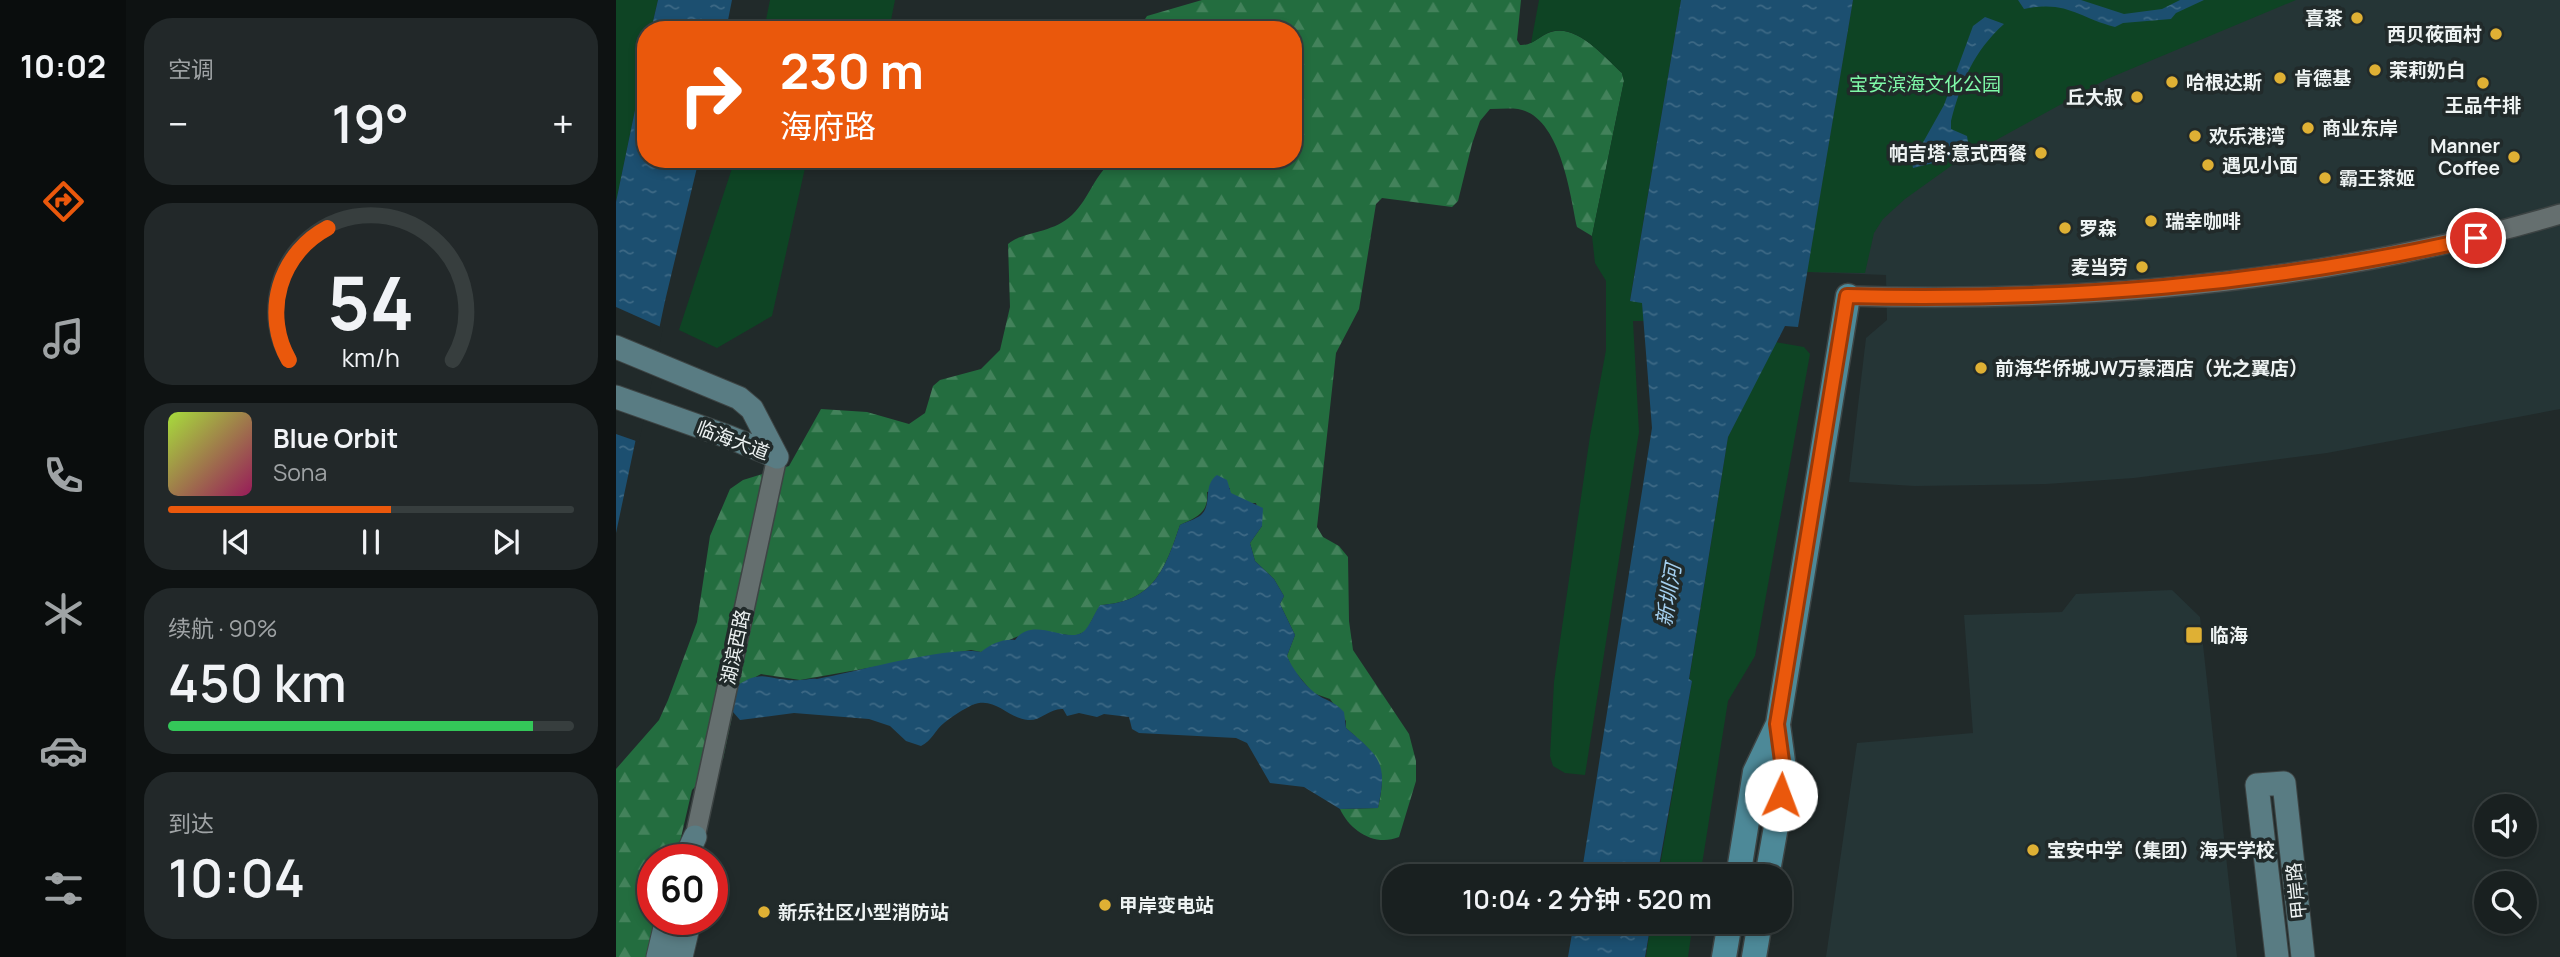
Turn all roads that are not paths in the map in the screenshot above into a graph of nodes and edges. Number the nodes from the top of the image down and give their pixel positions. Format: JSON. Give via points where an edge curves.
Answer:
{"nodes":[{"id":1,"x":2560,"y":214,"type":"edge"},
{"id":2,"x":1847,"y":296,"type":"joint"},
{"id":3,"x":616,"y":346,"type":"edge"},
{"id":4,"x":616,"y":397,"type":"edge"},
{"id":5,"x":777,"y":457,"type":"junction"},
{"id":6,"x":1777,"y":724,"type":"junction"},
{"id":7,"x":1749,"y":809,"type":"junction"},
{"id":8,"x":1778,"y":814,"type":"junction"},
{"id":9,"x":696,"y":844,"type":"edge"},
{"id":10,"x":1740,"y":864,"type":"edge"},
{"id":11,"x":1769,"y":864,"type":"edge"},
{"id":12,"x":2299,"y":917,"type":"junction"},
{"id":13,"x":2273,"y":924,"type":"junction"},
{"id":14,"x":1728,"y":934,"type":"edge"},
{"id":15,"x":1758,"y":934,"type":"edge"},
{"id":16,"x":663,"y":935,"type":"edge"},
{"id":17,"x":686,"y":935,"type":"edge"},
{"id":18,"x":658,"y":957,"type":"edge"},
{"id":19,"x":681,"y":957,"type":"edge"},
{"id":20,"x":1724,"y":957,"type":"edge"},
{"id":21,"x":1754,"y":957,"type":"edge"},
{"id":22,"x":2270,"y":957,"type":"edge"},
{"id":23,"x":2277,"y":957,"type":"edge"},
{"id":24,"x":2304,"y":957,"type":"edge"},
{"id":25,"x":2315,"y":957,"type":"edge"}],
"edges":[{"from":1,"to":2,"type":"street","via":[[2415,251],[2215,284],[2095,295]]},
{"from":2,"to":6,"type":"main road"},
{"from":3,"to":5,"type":"main road","name":"临海大道","via":[[739,398],[751,409]]},
{"from":4,"to":5,"type":"main road","name":"临海大道"},
{"from":5,"to":9,"type":"street","name":"湖滨西路"},
{"from":6,"to":7,"type":"main road","via":[[1755,772]]},
{"from":6,"to":8,"type":"main road","via":[[1784,776]]},
{"from":7,"to":8,"type":"main road"},
{"from":7,"to":10,"type":"main road"},
{"from":8,"to":11,"type":"main road"},
{"from":12,"to":13,"type":"main road","name":"甲岸路","via":[[2284,783],[2257,785]]},
{"from":12,"to":24,"type":"main road","name":"甲岸路"},
{"from":12,"to":25,"type":"main road"},
{"from":13,"to":22,"type":"main road"},
{"from":13,"to":23,"type":"main road","name":"甲岸路"},
{"from":14,"to":20,"type":"main road"},
{"from":15,"to":21,"type":"main road"},
{"from":16,"to":18,"type":"main road"},
{"from":17,"to":19,"type":"main road"}]}
